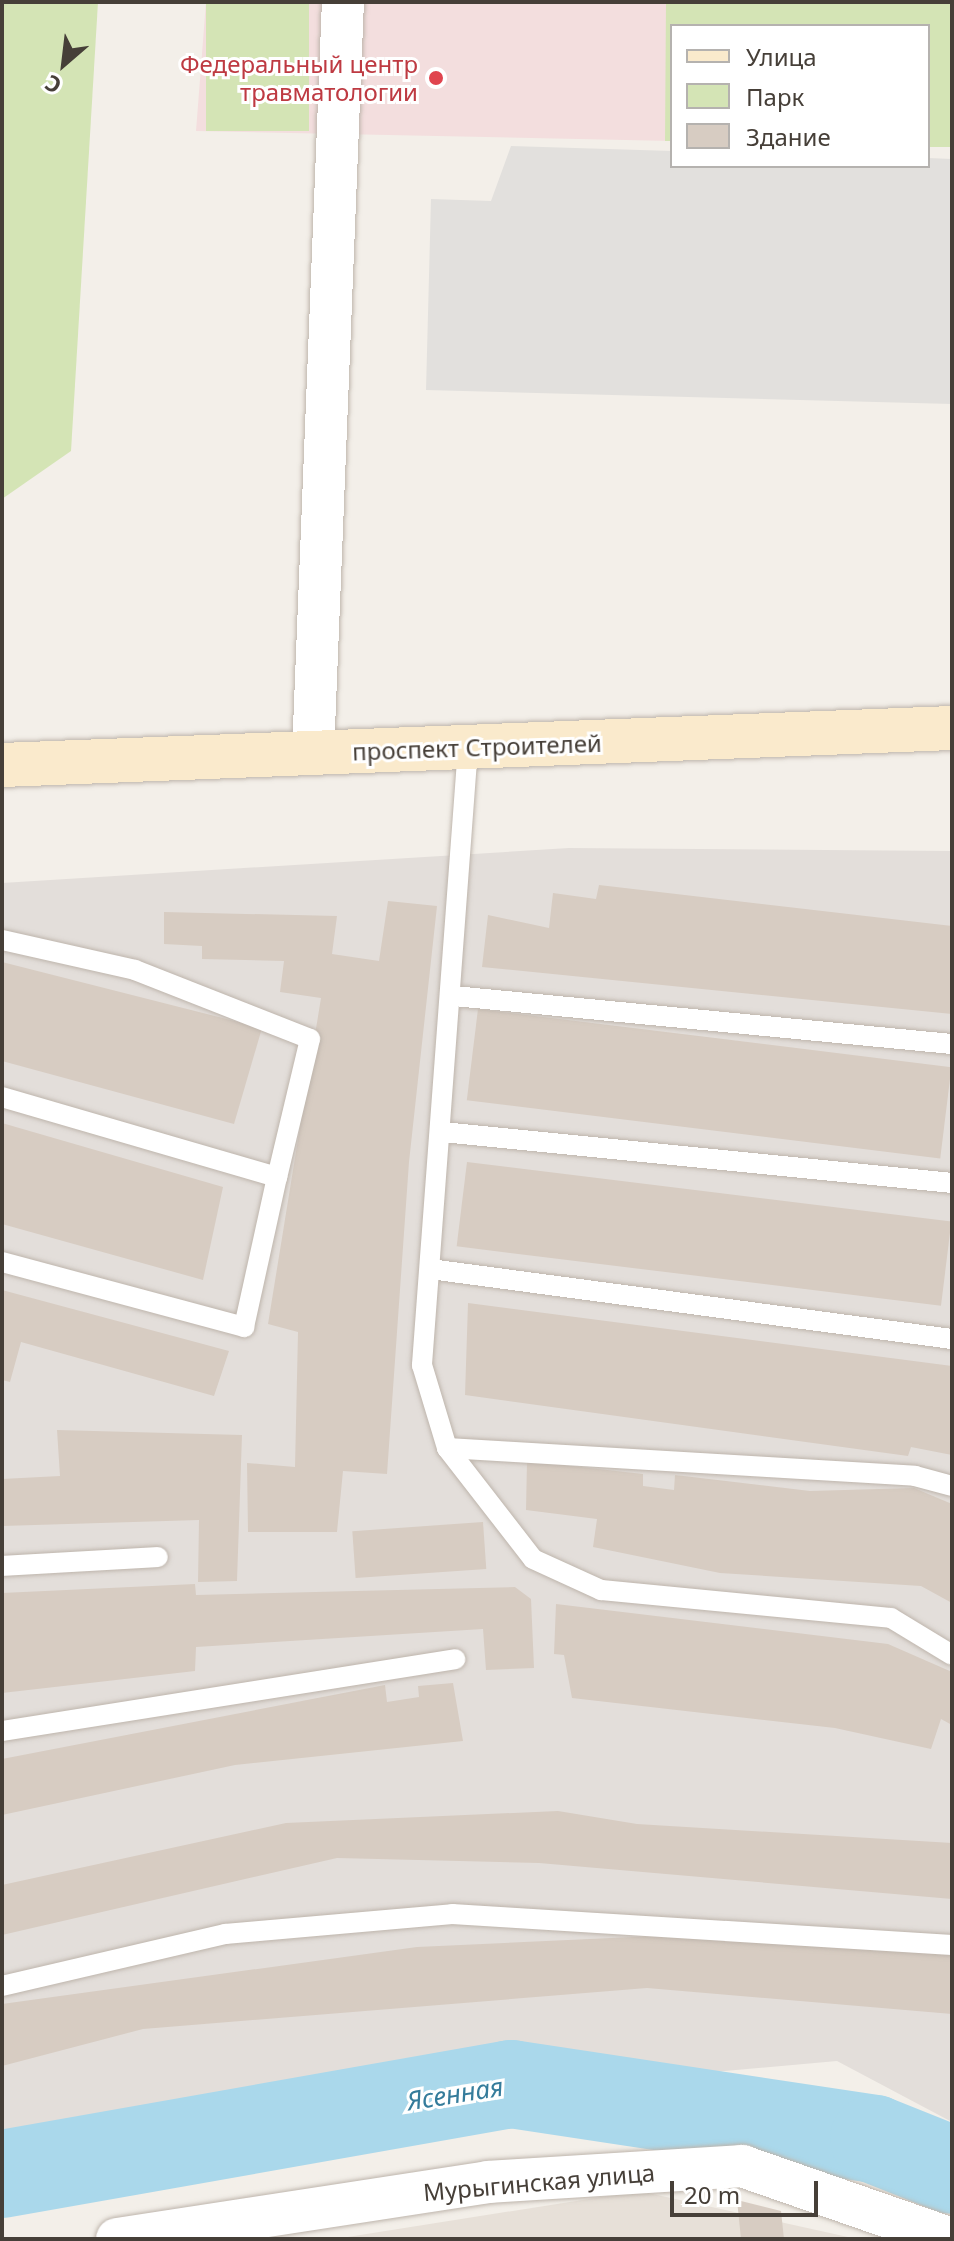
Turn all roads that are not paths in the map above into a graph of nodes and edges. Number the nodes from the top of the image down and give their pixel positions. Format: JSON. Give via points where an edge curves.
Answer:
{"nodes":[{"id":1,"x":343,"y":2,"type":"edge"},
{"id":2,"x":952,"y":728,"type":"edge"},
{"id":3,"x":468,"y":747,"type":"junction"},
{"id":4,"x":313,"y":754,"type":"junction"},
{"id":5,"x":2,"y":765,"type":"edge"},
{"id":6,"x":2,"y":940,"type":"edge"},
{"id":7,"x":454,"y":996,"type":"junction"},
{"id":8,"x":952,"y":1044,"type":"edge"},
{"id":9,"x":2,"y":1097,"type":"edge"},
{"id":10,"x":442,"y":1132,"type":"junction"},
{"id":11,"x":277,"y":1177,"type":"junction"},
{"id":12,"x":952,"y":1183,"type":"edge"},
{"id":13,"x":2,"y":1262,"type":"edge"},
{"id":14,"x":430,"y":1269,"type":"junction"},
{"id":15,"x":952,"y":1339,"type":"edge"},
{"id":16,"x":447,"y":1448,"type":"junction"},
{"id":17,"x":952,"y":1486,"type":"edge"},
{"id":18,"x":158,"y":1557,"type":"dead end"},
{"id":19,"x":2,"y":1566,"type":"edge"},
{"id":20,"x":952,"y":1655,"type":"edge"},
{"id":21,"x":455,"y":1659,"type":"dead end"},
{"id":22,"x":2,"y":1731,"type":"edge"},
{"id":23,"x":952,"y":1945,"type":"edge"},
{"id":24,"x":2,"y":1986,"type":"edge"},
{"id":25,"x":117,"y":2239,"type":"edge"},
{"id":26,"x":952,"y":2239,"type":"edge"}],
"edges":[{"from":1,"to":4,"type":"street"},
{"from":2,"to":3,"type":"main road","name":"проспект Строителей"},
{"from":3,"to":4,"type":"main road","name":"проспект Строителей"},
{"from":3,"to":7,"type":"lane"},
{"from":4,"to":5,"type":"main road","name":"проспект Строителей"},
{"from":6,"to":11,"type":"lane","via":[[135,970],[310,1039]]},
{"from":7,"to":8,"type":"lane"},
{"from":7,"to":10,"type":"lane"},
{"from":9,"to":11,"type":"lane"},
{"from":10,"to":12,"type":"lane"},
{"from":10,"to":14,"type":"lane"},
{"from":11,"to":13,"type":"lane","via":[[244,1327]]},
{"from":14,"to":15,"type":"lane"},
{"from":14,"to":16,"type":"lane","via":[[422,1365]]},
{"from":16,"to":17,"type":"lane","via":[[915,1476]]},
{"from":16,"to":20,"type":"lane","via":[[533,1559],[601,1590],[891,1618]]},
{"from":18,"to":19,"type":"lane"},
{"from":21,"to":22,"type":"lane"},
{"from":23,"to":24,"type":"lane","via":[[452,1914],[225,1934]]},
{"from":25,"to":26,"type":"street","name":"Мурыгинская улица","via":[[488,2182],[742,2166]]}]}
